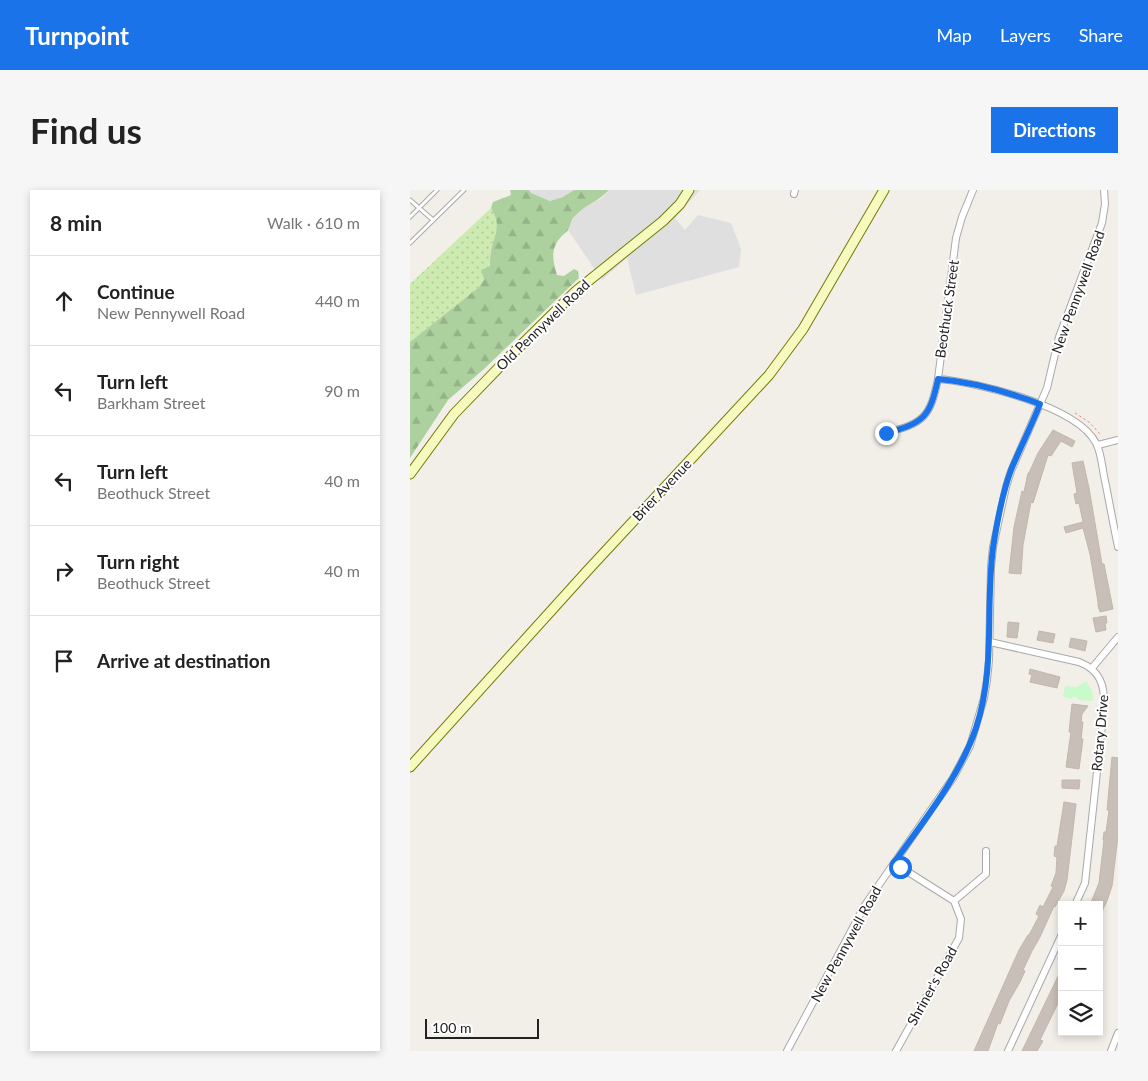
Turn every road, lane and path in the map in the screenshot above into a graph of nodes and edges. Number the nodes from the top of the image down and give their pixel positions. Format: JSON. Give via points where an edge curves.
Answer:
{"nodes":[{"id":1,"x":437,"y":190,"type":"edge"},
{"id":2,"x":464,"y":190,"type":"edge"},
{"id":3,"x":689,"y":190,"type":"edge"},
{"id":4,"x":884,"y":190,"type":"edge"},
{"id":5,"x":973,"y":190,"type":"edge"},
{"id":6,"x":1104,"y":190,"type":"edge"},
{"id":7,"x":410,"y":200,"type":"edge"},
{"id":8,"x":420,"y":207,"type":"junction"},
{"id":9,"x":410,"y":217,"type":"edge"},
{"id":10,"x":433,"y":220,"type":"junction"},
{"id":11,"x":410,"y":243,"type":"edge"},
{"id":12,"x":938,"y":379,"type":"junction"},
{"id":13,"x":1040,"y":404,"type":"junction"},
{"id":14,"x":886,"y":433,"type":"dead end"},
{"id":15,"x":1118,"y":440,"type":"edge"},
{"id":16,"x":1098,"y":446,"type":"junction"},
{"id":17,"x":410,"y":474,"type":"edge"},
{"id":18,"x":1118,"y":547,"type":"edge"},
{"id":19,"x":1118,"y":637,"type":"edge"},
{"id":20,"x":990,"y":642,"type":"junction"},
{"id":21,"x":1092,"y":668,"type":"junction"},
{"id":22,"x":410,"y":767,"type":"edge"},
{"id":23,"x":986,"y":851,"type":"dead end"},
{"id":24,"x":894,"y":863,"type":"junction"},
{"id":25,"x":954,"y":901,"type":"junction"},
{"id":26,"x":1078,"y":901,"type":"edge"},
{"id":27,"x":1058,"y":943,"type":"edge"},
{"id":28,"x":1118,"y":1033,"type":"edge"},
{"id":29,"x":787,"y":1051,"type":"edge"},
{"id":30,"x":896,"y":1051,"type":"edge"},
{"id":31,"x":1008,"y":1051,"type":"edge"},
{"id":32,"x":1111,"y":1051,"type":"edge"}],
"edges":[{"from":1,"to":8,"type":"lane"},
{"from":2,"to":10,"type":"lane"},
{"from":3,"to":17,"type":"main road","name":"Old Pennywell Road","via":[[663,221],[576,291],[510,356],[454,414]]},
{"from":4,"to":22,"type":"main road","name":"Brier Avenue","via":[[802,329],[769,375]]},
{"from":5,"to":12,"type":"street","name":"Beothuck Street","via":[[956,238]]},
{"from":6,"to":13,"type":"street","name":"New Pennywell Road","via":[[1102,223],[1059,337]]},
{"from":7,"to":8,"type":"lane"},
{"from":8,"to":9,"type":"lane"},
{"from":8,"to":10,"type":"lane"},
{"from":10,"to":11,"type":"lane"},
{"from":12,"to":13,"type":"street","via":[[966,382]]},
{"from":12,"to":14,"type":"street","name":"Beothuck Street","via":[[933,400],[924,416],[909,427]]},
{"from":13,"to":16,"type":"street","via":[[1078,423]]},
{"from":13,"to":20,"type":"street","name":"New Pennywell Road","via":[[1011,471],[999,515],[992,567]]},
{"from":15,"to":16,"type":"street"},
{"from":16,"to":18,"type":"street"},
{"from":19,"to":21,"type":"street"},
{"from":20,"to":21,"type":"street","via":[[1079,662]]},
{"from":20,"to":24,"type":"street","name":"New Pennywell Road","via":[[984,698],[970,746],[953,778]]},
{"from":21,"to":26,"type":"street","name":"Rotary Drive","via":[[1102,683],[1104,707],[1086,879]]},
{"from":23,"to":25,"type":"street","via":[[986,874]]},
{"from":24,"to":25,"type":"street"},
{"from":24,"to":29,"type":"street","name":"New Pennywell Road","via":[[865,905]]},
{"from":25,"to":30,"type":"street","name":"Shriner's Road","via":[[961,919],[959,938]]},
{"from":27,"to":31,"type":"street"},
{"from":28,"to":32,"type":"street"}]}
